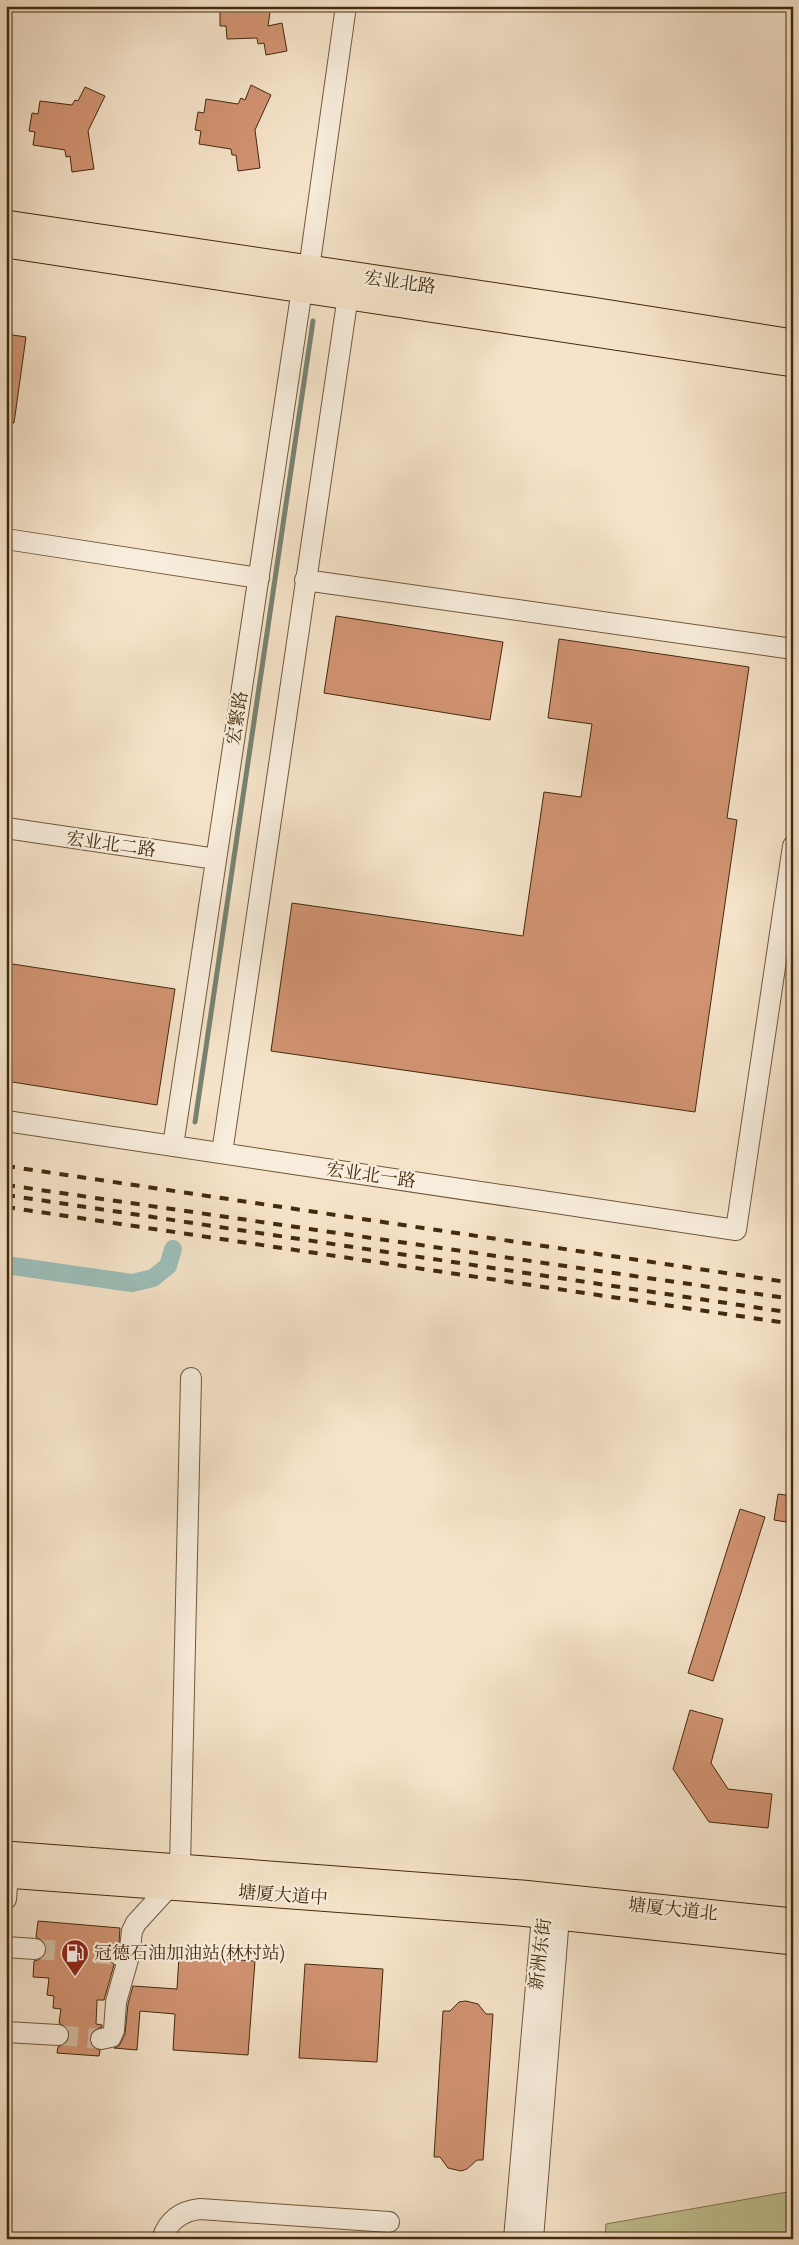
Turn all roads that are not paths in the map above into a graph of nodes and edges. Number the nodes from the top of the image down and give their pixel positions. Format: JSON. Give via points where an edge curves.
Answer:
{"nodes":[{"id":1,"x":346,"y":6,"type":"edge"},
{"id":2,"x":6,"y":223,"type":"edge"},
{"id":3,"x":6,"y":245,"type":"edge"},
{"id":4,"x":306,"y":279,"type":"junction"},
{"id":5,"x":349,"y":285,"type":"junction"},
{"id":6,"x":793,"y":342,"type":"edge"},
{"id":7,"x":793,"y":364,"type":"edge"},
{"id":8,"x":6,"y":539,"type":"edge"},
{"id":9,"x":258,"y":578,"type":"junction"},
{"id":10,"x":305,"y":580,"type":"junction"},
{"id":11,"x":793,"y":649,"type":"edge"},
{"id":12,"x":6,"y":828,"type":"edge"},
{"id":13,"x":793,"y":846,"type":"edge"},
{"id":14,"x":216,"y":859,"type":"junction"},
{"id":15,"x":6,"y":1121,"type":"edge"},
{"id":16,"x":173,"y":1146,"type":"junction"},
{"id":17,"x":222,"y":1153,"type":"junction"},
{"id":18,"x":191,"y":1378,"type":"dead end"},
{"id":19,"x":7,"y":1868,"type":"edge"},
{"id":20,"x":174,"y":1877,"type":"junction"},
{"id":21,"x":6,"y":1899,"type":"edge"},
{"id":22,"x":552,"y":1910,"type":"junction"},
{"id":23,"x":793,"y":1921,"type":"edge"},
{"id":24,"x":793,"y":1942,"type":"edge"},
{"id":25,"x":6,"y":1947,"type":"edge"},
{"id":26,"x":35,"y":1949,"type":"tunnel mouth"},
{"id":27,"x":6,"y":2032,"type":"edge"},
{"id":28,"x":58,"y":2036,"type":"tunnel mouth"},
{"id":29,"x":101,"y":2039,"type":"dead end"},
{"id":30,"x":389,"y":2222,"type":"dead end"},
{"id":31,"x":162,"y":2239,"type":"edge"},
{"id":32,"x":514,"y":2239,"type":"edge"},
{"id":33,"x":534,"y":2239,"type":"edge"}],
"edges":[{"from":1,"to":4,"type":"street","name":"宏繁路"},
{"from":2,"to":4,"type":"main road","name":"宏业北路"},
{"from":3,"to":4,"type":"main road","name":"宏业北路"},
{"from":4,"to":5,"type":"main road","name":"宏业北路"},
{"from":4,"to":9,"type":"street","name":"宏繁路"},
{"from":5,"to":6,"type":"main road","name":"宏业北路","via":[[592,310]]},
{"from":5,"to":7,"type":"main road","name":"宏业北路"},
{"from":5,"to":10,"type":"street"},
{"from":8,"to":9,"type":"street"},
{"from":9,"to":14,"type":"street","name":"宏繁路"},
{"from":10,"to":11,"type":"street"},
{"from":10,"to":17,"type":"street"},
{"from":12,"to":14,"type":"street","name":"宏业北二路"},
{"from":13,"to":17,"type":"street","name":"宏业北一路","via":[[736,1230]]},
{"from":14,"to":16,"type":"street","name":"宏繁路"},
{"from":15,"to":16,"type":"street","name":"宏业北一路"},
{"from":16,"to":17,"type":"street","name":"宏业北一路"},
{"from":18,"to":20,"type":"street"},
{"from":19,"to":20,"type":"main road","name":"塘厦大道中"},
{"from":19,"to":21,"type":"street"},
{"from":20,"to":22,"type":"main road","name":"塘厦大道中"},
{"from":20,"to":29,"type":"street","via":[[136,1923],[124,1956],[114,2030],[111,2037]]},
{"from":22,"to":23,"type":"main road","name":"塘厦大道北"},
{"from":22,"to":24,"type":"main road","name":"塘厦大道北"},
{"from":22,"to":32,"type":"street","name":"新洲东街"},
{"from":22,"to":33,"type":"street","name":"新洲东街"},
{"from":25,"to":26,"type":"street"},
{"from":27,"to":28,"type":"street"},
{"from":30,"to":31,"type":"street","via":[[200,2209],[175,2218],[168,2224]]}]}
